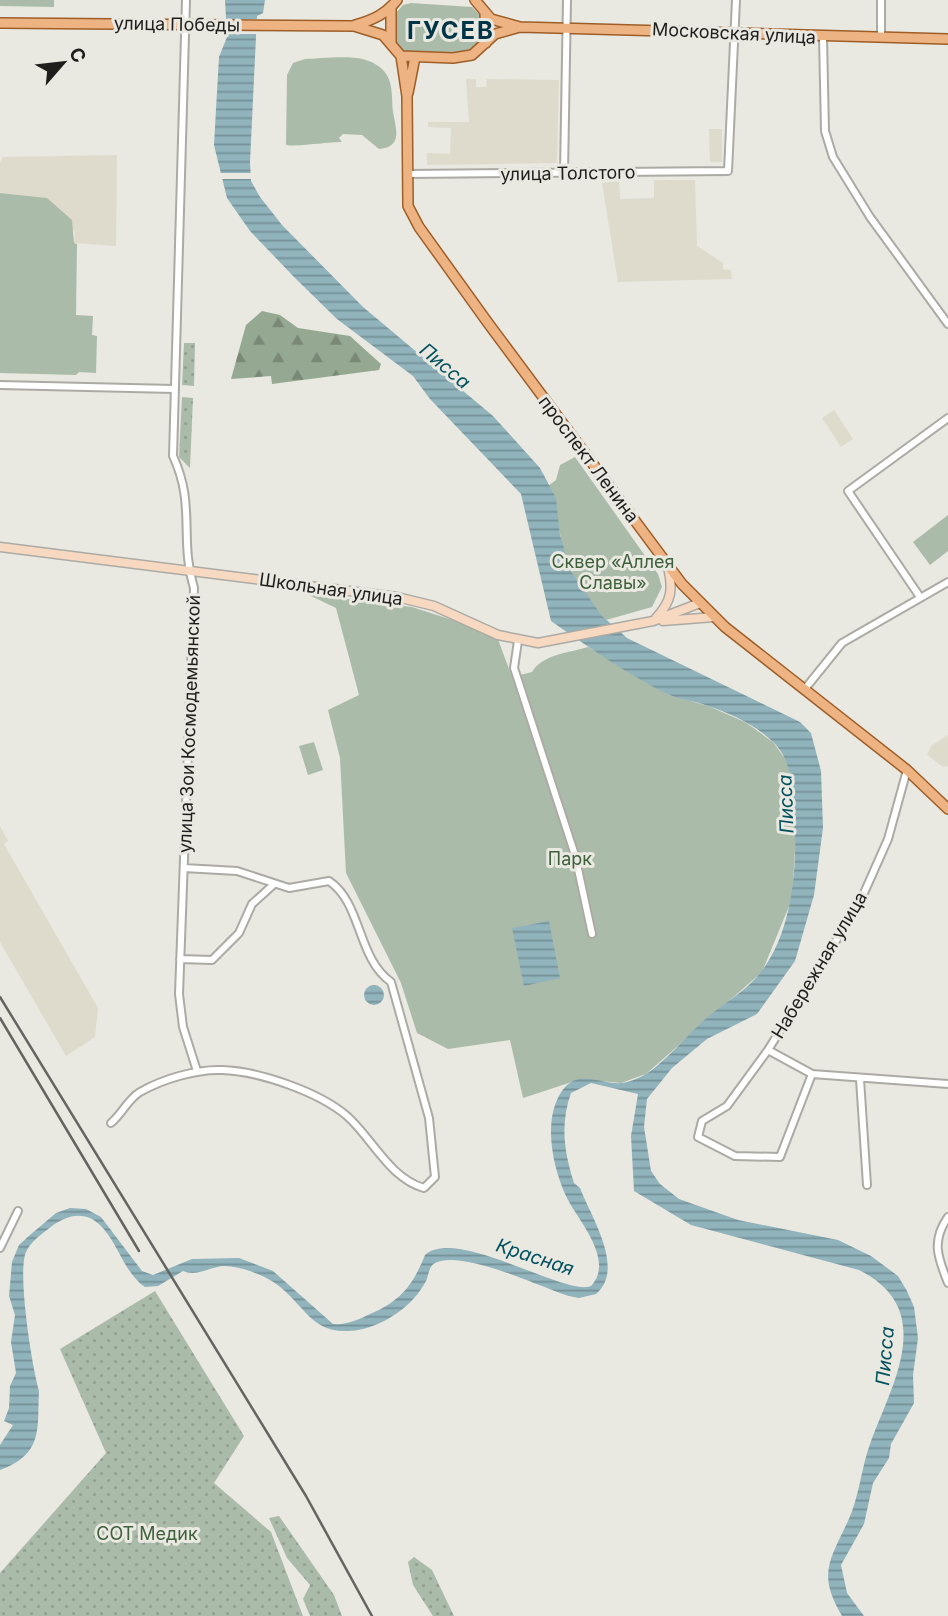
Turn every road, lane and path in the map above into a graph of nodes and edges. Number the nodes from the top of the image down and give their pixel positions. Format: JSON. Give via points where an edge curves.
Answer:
{"nodes":[{"id":1,"x":186,"y":0,"type":"edge"},
{"id":2,"x":397,"y":0,"type":"edge"},
{"id":3,"x":475,"y":0,"type":"edge"},
{"id":4,"x":566,"y":0,"type":"edge"},
{"id":5,"x":736,"y":0,"type":"edge"},
{"id":6,"x":881,"y":0,"type":"edge"},
{"id":7,"x":391,"y":9,"type":"junction"},
{"id":8,"x":485,"y":11,"type":"junction"},
{"id":9,"x":0,"y":23,"type":"edge"},
{"id":10,"x":185,"y":23,"type":"junction"},
{"id":11,"x":354,"y":26,"type":"junction"},
{"id":12,"x":520,"y":27,"type":"junction"},
{"id":13,"x":567,"y":27,"type":"junction"},
{"id":14,"x":735,"y":31,"type":"junction"},
{"id":15,"x":823,"y":37,"type":"junction"},
{"id":16,"x":881,"y":38,"type":"junction"},
{"id":17,"x":948,"y":39,"type":"edge"},
{"id":18,"x":391,"y":43,"type":"junction"},
{"id":19,"x":486,"y":43,"type":"junction"},
{"id":20,"x":401,"y":56,"type":"junction"},
{"id":21,"x":415,"y":57,"type":"junction"},
{"id":22,"x":407,"y":96,"type":"junction"},
{"id":23,"x":564,"y":173,"type":"junction"},
{"id":24,"x":407,"y":174,"type":"junction"},
{"id":25,"x":948,"y":309,"type":"edge"},
{"id":26,"x":940,"y":313,"type":"junction"},
{"id":27,"x":948,"y":324,"type":"edge"},
{"id":28,"x":0,"y":385,"type":"edge"},
{"id":29,"x":174,"y":389,"type":"junction"},
{"id":30,"x":948,"y":418,"type":"edge"},
{"id":31,"x":0,"y":547,"type":"edge"},
{"id":32,"x":667,"y":564,"type":"junction"},
{"id":33,"x":188,"y":568,"type":"junction"},
{"id":34,"x":948,"y":582,"type":"edge"},
{"id":35,"x":920,"y":597,"type":"junction"},
{"id":36,"x":700,"y":603,"type":"junction"},
{"id":37,"x":714,"y":617,"type":"junction"},
{"id":38,"x":653,"y":621,"type":"junction"},
{"id":39,"x":518,"y":641,"type":"junction"},
{"id":40,"x":804,"y":690,"type":"junction"},
{"id":41,"x":907,"y":770,"type":"junction"},
{"id":42,"x":948,"y":809,"type":"edge"},
{"id":43,"x":184,"y":868,"type":"junction"},
{"id":44,"x":273,"y":885,"type":"junction"},
{"id":45,"x":592,"y":934,"type":"dead end"},
{"id":46,"x":180,"y":959,"type":"junction"},
{"id":47,"x":768,"y":1050,"type":"junction"},
{"id":48,"x":197,"y":1071,"type":"junction"},
{"id":49,"x":812,"y":1074,"type":"junction"},
{"id":50,"x":860,"y":1079,"type":"junction"},
{"id":51,"x":948,"y":1084,"type":"edge"},
{"id":52,"x":111,"y":1122,"type":"dead end"},
{"id":53,"x":867,"y":1185,"type":"dead end"},
{"id":54,"x":18,"y":1211,"type":"dead end"},
{"id":55,"x":948,"y":1217,"type":"edge"},
{"id":56,"x":0,"y":1248,"type":"edge"},
{"id":57,"x":948,"y":1283,"type":"edge"}],
"edges":[{"from":1,"to":10,"type":"street","name":"улица Зои Космодемьянской"},
{"from":2,"to":7,"type":"main road"},
{"from":3,"to":8,"type":"main road","name":"Московская улица"},
{"from":4,"to":13,"type":"street"},
{"from":5,"to":14,"type":"street"},
{"from":6,"to":16,"type":"street"},
{"from":7,"to":11,"type":"main road"},
{"from":7,"to":18,"type":"main road"},
{"from":8,"to":12,"type":"main road","name":"Московская улица","via":[[495,21]]},
{"from":8,"to":19,"type":"main road"},
{"from":9,"to":10,"type":"main road","name":"улица Победы"},
{"from":10,"to":11,"type":"main road","name":"улица Победы"},
{"from":10,"to":29,"type":"street","name":"улица Зои Космодемьянской"},
{"from":11,"to":18,"type":"main road","via":[[383,35]]},
{"from":12,"to":13,"type":"main road","name":"Московская улица"},
{"from":12,"to":19,"type":"main road","name":"Московская улица","via":[[495,34]]},
{"from":13,"to":14,"type":"main road","name":"Московская улица"},
{"from":13,"to":23,"type":"street"},
{"from":14,"to":15,"type":"main road","name":"Московская улица"},
{"from":14,"to":23,"type":"street","name":"улица Толстого","via":[[729,171]]},
{"from":15,"to":16,"type":"main road","name":"Московская улица"},
{"from":15,"to":26,"type":"street","via":[[828,144],[870,217]]},
{"from":16,"to":17,"type":"main road","name":"Московская улица"},
{"from":18,"to":20,"type":"main road"},
{"from":19,"to":21,"type":"main road","name":"Московская улица","via":[[462,57]]},
{"from":20,"to":21,"type":"main road","name":"Московская улица"},
{"from":20,"to":22,"type":"main road","name":"проспект Ленина"},
{"from":21,"to":22,"type":"main road","name":"проспект Ленина"},
{"from":22,"to":24,"type":"main road","name":"проспект Ленина"},
{"from":23,"to":24,"type":"street","name":"улица Толстого"},
{"from":24,"to":32,"type":"main road","name":"проспект Ленина","via":[[408,206],[419,227]]},
{"from":25,"to":26,"type":"street"},
{"from":26,"to":27,"type":"street"},
{"from":28,"to":29,"type":"street"},
{"from":29,"to":33,"type":"street","name":"улица Зои Космодемьянской","via":[[173,456],[188,502]]},
{"from":30,"to":35,"type":"street","via":[[848,491]]},
{"from":31,"to":33,"type":"main road","name":"Школьная улица"},
{"from":32,"to":36,"type":"main road","name":"проспект Ленина"},
{"from":32,"to":38,"type":"main road","via":[[670,599]]},
{"from":33,"to":39,"type":"main road","name":"Школьная улица","via":[[397,597],[434,606]]},
{"from":33,"to":43,"type":"street","name":"улица Зои Космодемьянской","via":[[194,588]]},
{"from":34,"to":35,"type":"street"},
{"from":35,"to":40,"type":"street","via":[[842,643]]},
{"from":36,"to":37,"type":"main road","name":"проспект Ленина"},
{"from":36,"to":38,"type":"main road","name":"Школьная улица"},
{"from":37,"to":38,"type":"main road","name":"Школьная улица"},
{"from":37,"to":40,"type":"main road","name":"проспект Ленина"},
{"from":38,"to":39,"type":"main road","name":"Школьная улица","via":[[560,640]]},
{"from":39,"to":45,"type":"street","via":[[514,668],[575,855]]},
{"from":40,"to":41,"type":"main road","name":"проспект Ленина"},
{"from":41,"to":42,"type":"main road","name":"проспект Ленина"},
{"from":41,"to":47,"type":"street","name":"Набережная улица","via":[[888,839],[860,902]]},
{"from":43,"to":44,"type":"street","via":[[237,871]]},
{"from":43,"to":46,"type":"street","name":"улица Зои Космодемьянской"},
{"from":44,"to":46,"type":"street","via":[[252,904],[239,933],[212,960]]},
{"from":44,"to":48,"type":"street","via":[[289,888],[329,881],[337,886],[376,971],[391,982],[429,1118],[435,1177],[424,1188],[408,1181],[348,1116],[318,1097],[224,1069]]},
{"from":46,"to":48,"type":"street","name":"улица Зои Космодемьянской","via":[[183,1027]]},
{"from":47,"to":49,"type":"street"},
{"from":47,"to":49,"type":"street","name":"Набережная улица","via":[[727,1106],[702,1121],[698,1137],[734,1156],[780,1157]]},
{"from":48,"to":52,"type":"street","via":[[137,1093]]},
{"from":49,"to":50,"type":"street"},
{"from":50,"to":51,"type":"street"},
{"from":50,"to":53,"type":"street"},
{"from":54,"to":56,"type":"street"},
{"from":55,"to":57,"type":"street","via":[[936,1252]]}]}
